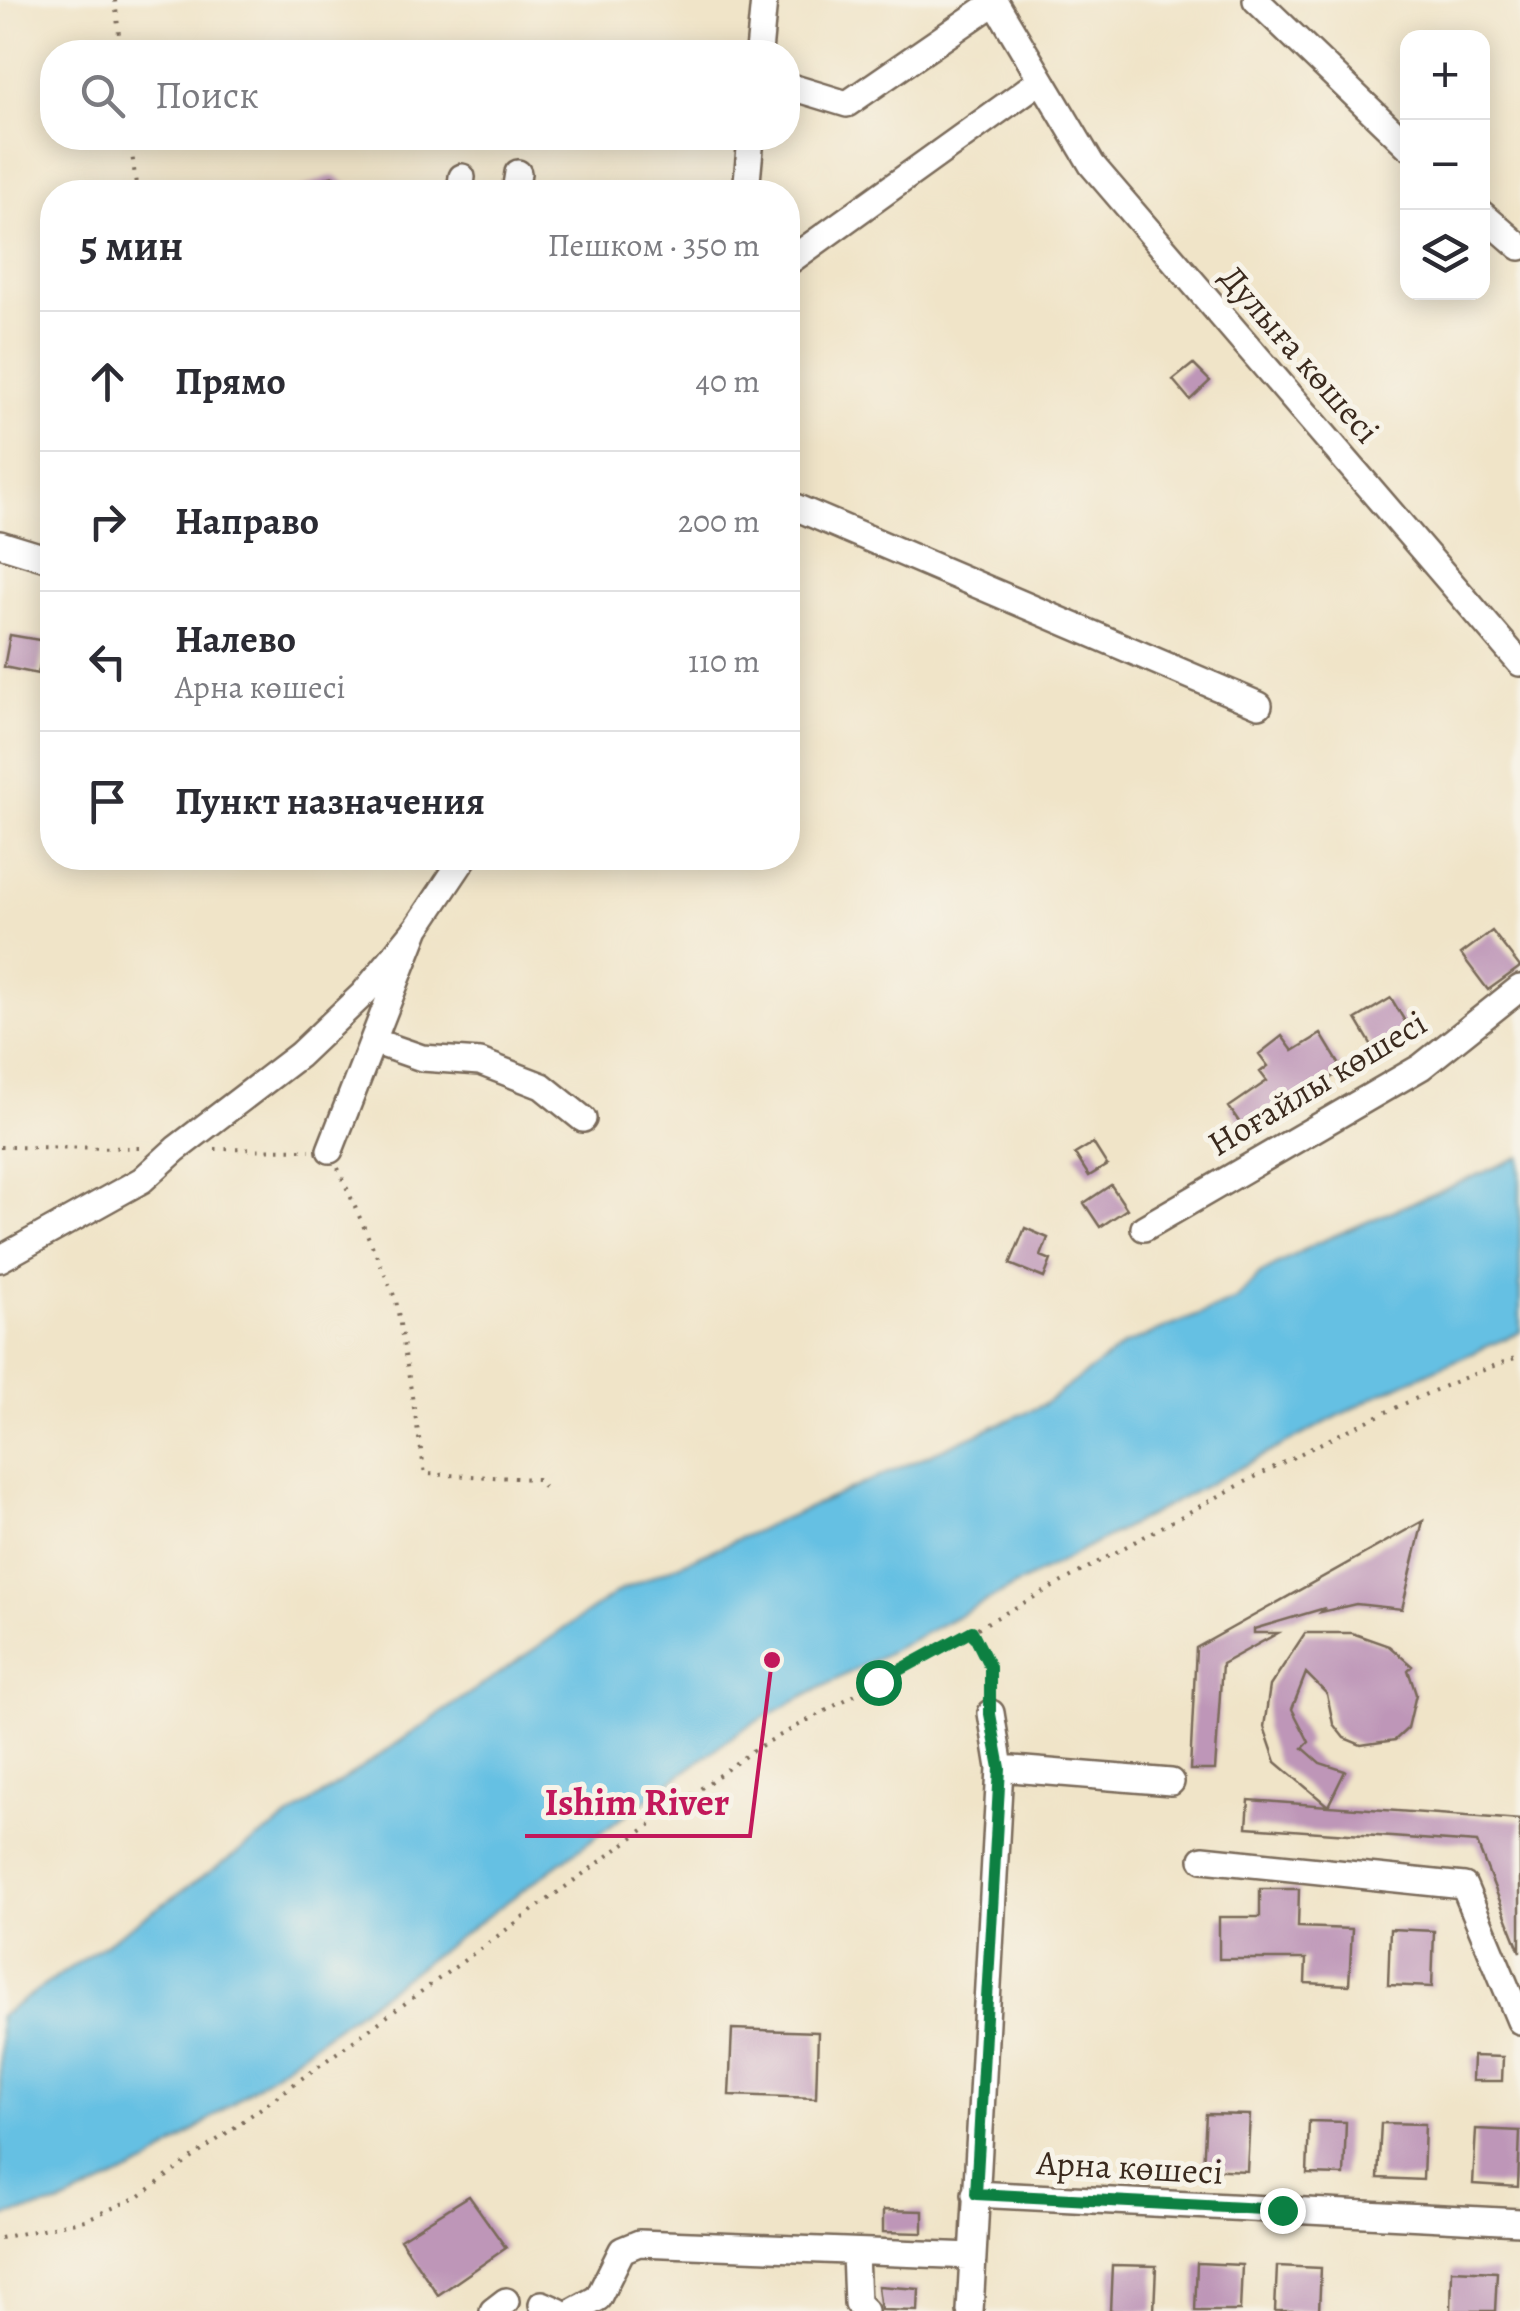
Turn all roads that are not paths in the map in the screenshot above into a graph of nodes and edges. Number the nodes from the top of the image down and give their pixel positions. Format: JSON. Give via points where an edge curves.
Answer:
{"nodes":[{"id":1,"x":764,"y":0,"type":"edge"},
{"id":2,"x":1256,"y":0,"type":"edge"},
{"id":3,"x":996,"y":1,"type":"edge"},
{"id":4,"x":759,"y":40,"type":"edge"},
{"id":5,"x":1041,"y":80,"type":"junction"},
{"id":6,"x":800,"y":90,"type":"edge"},
{"id":7,"x":1400,"y":138,"type":"edge"},
{"id":8,"x":750,"y":150,"type":"edge"},
{"id":9,"x":747,"y":180,"type":"edge"},
{"id":10,"x":1490,"y":221,"type":"edge"},
{"id":11,"x":1520,"y":247,"type":"edge"},
{"id":12,"x":800,"y":253,"type":"edge"},
{"id":13,"x":800,"y":509,"type":"edge"},
{"id":14,"x":0,"y":544,"type":"edge"},
{"id":15,"x":40,"y":556,"type":"edge"},
{"id":16,"x":1520,"y":663,"type":"edge"},
{"id":17,"x":1259,"y":705,"type":"dead end"},
{"id":18,"x":456,"y":870,"type":"edge"},
{"id":19,"x":418,"y":928,"type":"junction"},
{"id":20,"x":1520,"y":988,"type":"edge"},
{"id":21,"x":373,"y":1042,"type":"junction"},
{"id":22,"x":583,"y":1119,"type":"dead end"},
{"id":23,"x":330,"y":1150,"type":"road end"},
{"id":24,"x":1144,"y":1228,"type":"dead end"},
{"id":25,"x":0,"y":1259,"type":"edge"},
{"id":26,"x":990,"y":1714,"type":"road end"},
{"id":27,"x":1000,"y":1768,"type":"junction"},
{"id":28,"x":1172,"y":1782,"type":"dead end"},
{"id":29,"x":1202,"y":1858,"type":"dead end"},
{"id":30,"x":1520,"y":2021,"type":"edge"},
{"id":31,"x":976,"y":2194,"type":"junction"},
{"id":32,"x":1520,"y":2222,"type":"edge"},
{"id":33,"x":855,"y":2253,"type":"junction"},
{"id":34,"x":972,"y":2256,"type":"junction"},
{"id":35,"x":574,"y":2311,"type":"edge"},
{"id":36,"x":865,"y":2311,"type":"edge"},
{"id":37,"x":970,"y":2311,"type":"edge"}],
"edges":[{"from":1,"to":4,"type":"street"},
{"from":2,"to":7,"type":"street"},
{"from":3,"to":5,"type":"street","name":"Дулыға көшесі"},
{"from":3,"to":6,"type":"street","name":"Дулыға көшесі","via":[[847,104]]},
{"from":5,"to":12,"type":"street"},
{"from":5,"to":16,"type":"street","name":"Дулыға көшесі","via":[[1092,165]]},
{"from":8,"to":9,"type":"street"},
{"from":10,"to":11,"type":"street"},
{"from":13,"to":17,"type":"street"},
{"from":14,"to":15,"type":"street"},
{"from":18,"to":19,"type":"street"},
{"from":19,"to":21,"type":"street"},
{"from":19,"to":25,"type":"street","via":[[364,993],[299,1055],[142,1180]]},
{"from":20,"to":24,"type":"street","name":"Ноғайлы көшесі","via":[[1420,1067]]},
{"from":21,"to":22,"type":"street","via":[[422,1058],[480,1062],[542,1086]]},
{"from":21,"to":23,"type":"street"},
{"from":26,"to":27,"type":"street"},
{"from":27,"to":28,"type":"street"},
{"from":27,"to":31,"type":"street"},
{"from":29,"to":30,"type":"street","via":[[1464,1886]]},
{"from":31,"to":32,"type":"street","name":"Арна көшесі"},
{"from":31,"to":34,"type":"street"},
{"from":33,"to":34,"type":"street"},
{"from":33,"to":35,"type":"street","via":[[640,2242],[622,2250],[598,2298]]},
{"from":33,"to":36,"type":"street","via":[[858,2304]]},
{"from":34,"to":37,"type":"street"}]}
